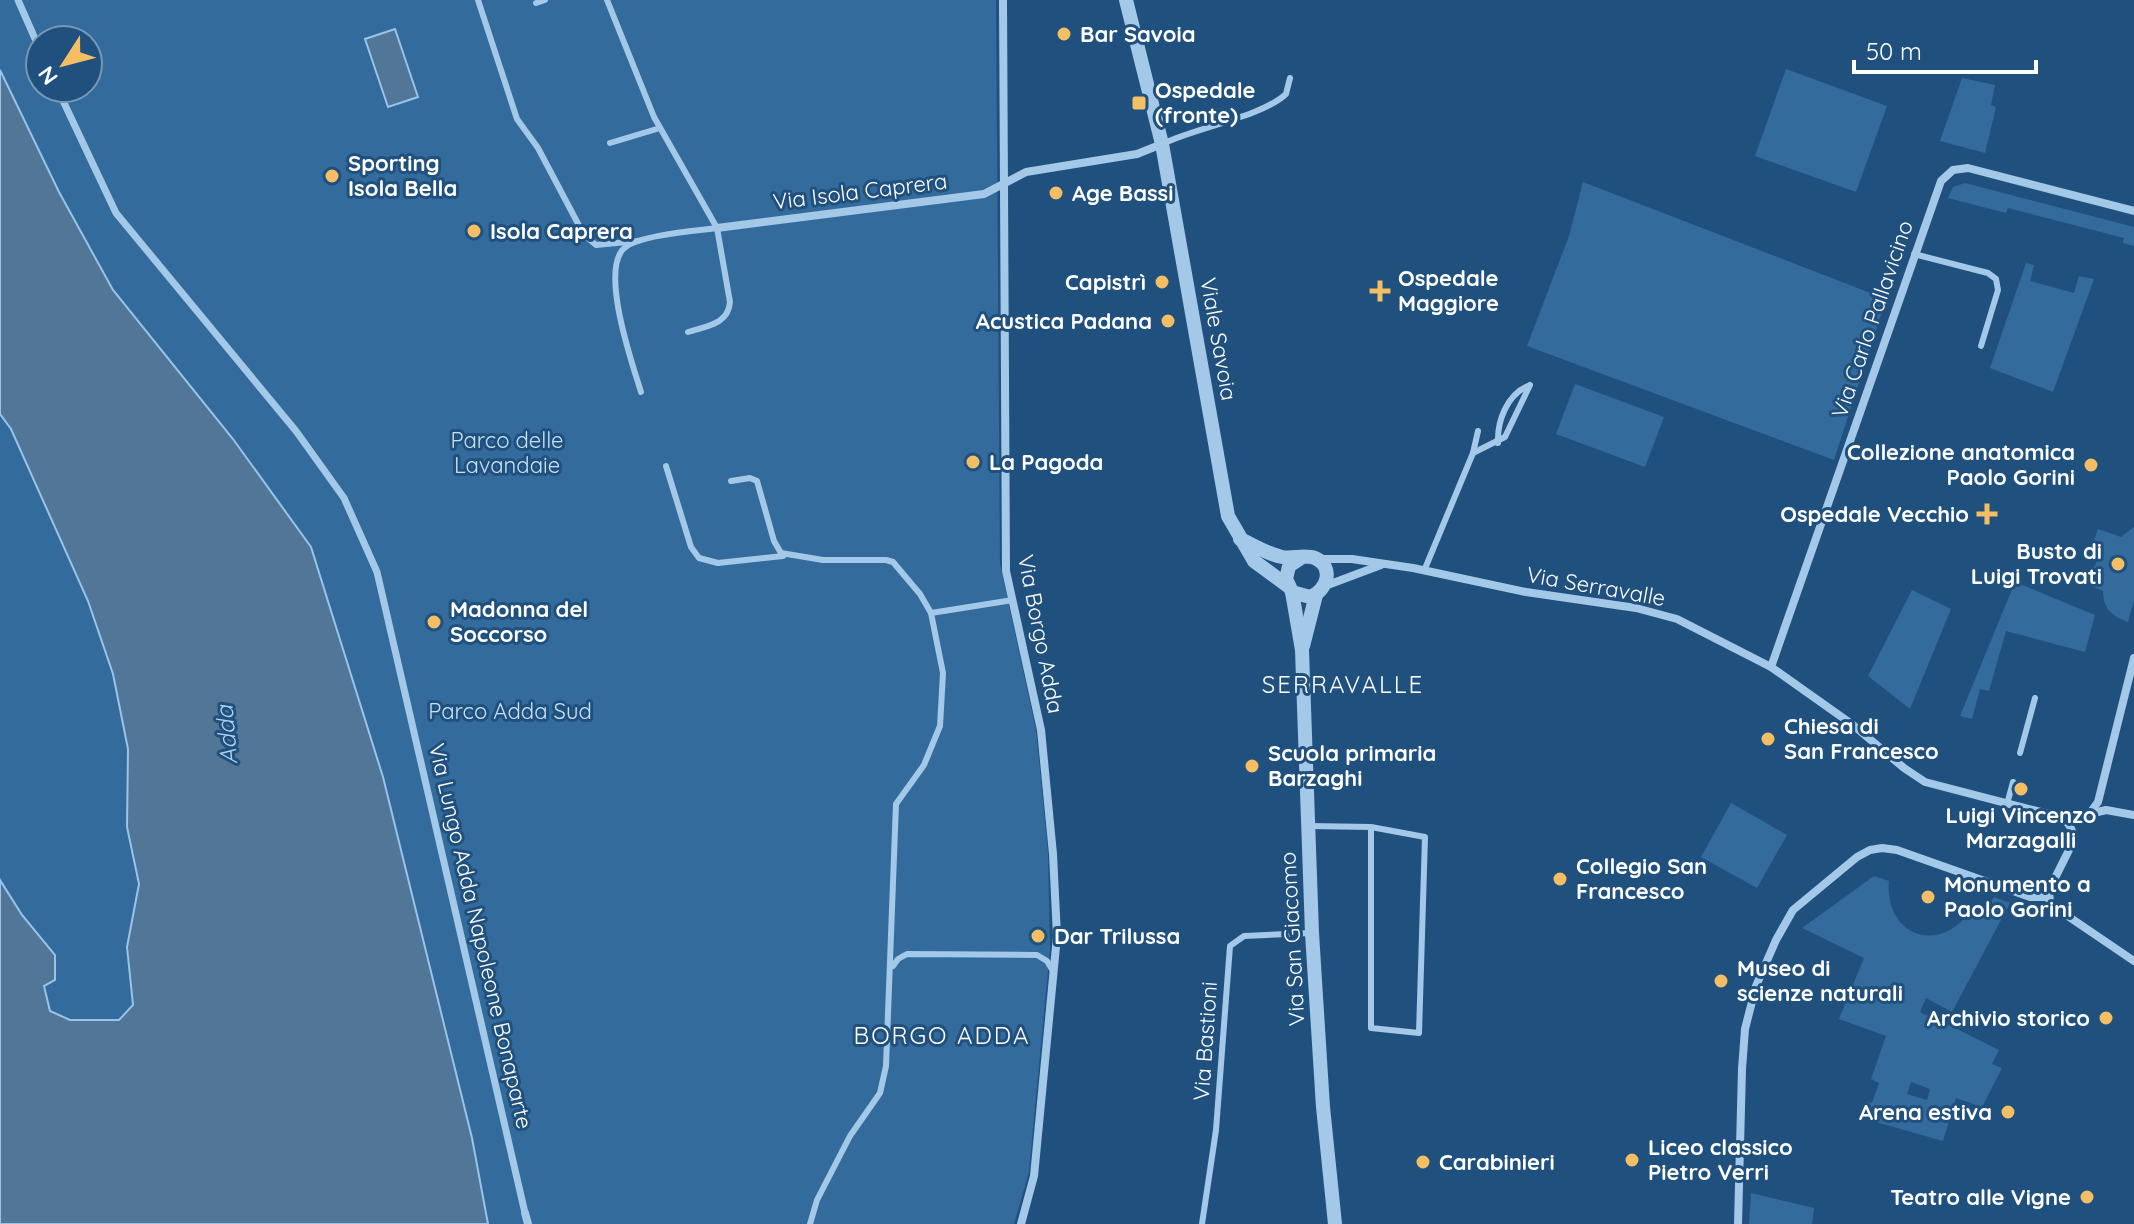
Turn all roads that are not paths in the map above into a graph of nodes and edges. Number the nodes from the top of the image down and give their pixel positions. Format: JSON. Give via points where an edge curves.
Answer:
{"nodes":[{"id":1,"x":18,"y":0,"type":"edge"},
{"id":2,"x":478,"y":0,"type":"edge"},
{"id":3,"x":545,"y":0,"type":"edge"},
{"id":4,"x":607,"y":0,"type":"edge"},
{"id":5,"x":1003,"y":0,"type":"edge"},
{"id":6,"x":1126,"y":0,"type":"edge"},
{"id":7,"x":536,"y":3,"type":"dead end"},
{"id":8,"x":29,"y":24,"type":"edge"},
{"id":9,"x":1290,"y":78,"type":"dead end"},
{"id":10,"x":65,"y":104,"type":"edge"},
{"id":11,"x":660,"y":128,"type":"junction"},
{"id":12,"x":610,"y":143,"type":"dead end"},
{"id":13,"x":1162,"y":144,"type":"junction"},
{"id":14,"x":1005,"y":183,"type":"junction"},
{"id":15,"x":2134,"y":211,"type":"edge"},
{"id":16,"x":717,"y":228,"type":"junction"},
{"id":17,"x":638,"y":241,"type":"junction"},
{"id":18,"x":1914,"y":254,"type":"junction"},
{"id":19,"x":688,"y":332,"type":"dead end"},
{"id":20,"x":1981,"y":346,"type":"dead end"},
{"id":21,"x":641,"y":392,"type":"dead end"},
{"id":22,"x":1478,"y":431,"type":"dead end"},
{"id":23,"x":1498,"y":443,"type":"junction"},
{"id":24,"x":1473,"y":453,"type":"junction"},
{"id":25,"x":666,"y":466,"type":"dead end"},
{"id":26,"x":731,"y":481,"type":"dead end"},
{"id":27,"x":1240,"y":539,"type":"junction"},
{"id":28,"x":787,"y":556,"type":"junction"},
{"id":29,"x":1308,"y":558,"type":"junction"},
{"id":30,"x":1382,"y":565,"type":"junction"},
{"id":31,"x":1424,"y":571,"type":"junction"},
{"id":32,"x":1290,"y":589,"type":"junction"},
{"id":33,"x":1321,"y":591,"type":"junction"},
{"id":34,"x":1013,"y":600,"type":"junction"},
{"id":35,"x":931,"y":613,"type":"junction"},
{"id":36,"x":1302,"y":650,"type":"junction"},
{"id":37,"x":2134,"y":658,"type":"edge"},
{"id":38,"x":1771,"y":667,"type":"junction"},
{"id":39,"x":2133,"y":668,"type":"edge"},
{"id":40,"x":2035,"y":698,"type":"dead end"},
{"id":41,"x":2020,"y":753,"type":"dead end"},
{"id":42,"x":2013,"y":782,"type":"dead end"},
{"id":43,"x":2007,"y":804,"type":"junction"},
{"id":44,"x":2089,"y":813,"type":"junction"},
{"id":45,"x":2134,"y":815,"type":"edge"},
{"id":46,"x":2060,"y":817,"type":"junction"},
{"id":47,"x":1309,"y":826,"type":"junction"},
{"id":48,"x":1371,"y":827,"type":"junction"},
{"id":49,"x":2049,"y":900,"type":"junction"},
{"id":50,"x":1312,"y":933,"type":"junction"},
{"id":51,"x":2134,"y":961,"type":"edge"},
{"id":52,"x":892,"y":969,"type":"junction"},
{"id":53,"x":1054,"y":974,"type":"junction"},
{"id":54,"x":525,"y":1213,"type":"joint"},
{"id":55,"x":528,"y":1224,"type":"edge"},
{"id":56,"x":810,"y":1224,"type":"edge"},
{"id":57,"x":1021,"y":1224,"type":"edge"},
{"id":58,"x":1202,"y":1224,"type":"edge"},
{"id":59,"x":1335,"y":1224,"type":"edge"},
{"id":60,"x":1738,"y":1224,"type":"edge"}],
"edges":[{"from":1,"to":8,"type":"street"},
{"from":2,"to":17,"type":"lane","via":[[517,119],[584,235],[596,245]]},
{"from":3,"to":7,"type":"lane"},
{"from":4,"to":11,"type":"lane"},
{"from":5,"to":14,"type":"street","name":"Via Borgo Adda"},
{"from":6,"to":13,"type":"street","name":"Viale Savoia"},
{"from":9,"to":13,"type":"lane","via":[[1286,94],[1271,106]]},
{"from":10,"to":54,"type":"street","name":"Via Lungo Adda Napoleone Bonaparte","via":[[116,213],[296,431],[344,498],[377,572]]},
{"from":11,"to":12,"type":"lane"},
{"from":11,"to":16,"type":"lane"},
{"from":13,"to":14,"type":"street","name":"Via Isola Caprera","via":[[1137,154],[1026,172]]},
{"from":13,"to":27,"type":"street","name":"Viale Savoia","via":[[1228,516]]},
{"from":14,"to":16,"type":"street","name":"Via Isola Caprera","via":[[984,194]]},
{"from":14,"to":34,"type":"street","name":"Via Borgo Adda","via":[[1006,571]]},
{"from":15,"to":18,"type":"street","name":"Via Carlo Pallavicino","via":[[1977,169],[1953,170],[1937,188]]},
{"from":16,"to":17,"type":"lane"},
{"from":16,"to":19,"type":"lane","via":[[729,312],[716,323]]},
{"from":17,"to":21,"type":"lane","via":[[618,255],[617,301]]},
{"from":18,"to":20,"type":"lane","via":[[1996,279],[1998,290]]},
{"from":18,"to":38,"type":"street","name":"Via Carlo Pallavicino"},
{"from":22,"to":24,"type":"lane"},
{"from":23,"to":23,"type":"lane","via":[[1510,430],[1530,385],[1510,400],[1499,424]]},
{"from":23,"to":24,"type":"lane"},
{"from":24,"to":31,"type":"lane"},
{"from":25,"to":28,"type":"lane","via":[[699,558],[718,563]]},
{"from":26,"to":28,"type":"lane","via":[[757,481],[777,547]]},
{"from":27,"to":29,"type":"street","via":[[1270,553]]},
{"from":27,"to":32,"type":"street","name":"Viale Savoia","via":[[1254,561]]},
{"from":28,"to":35,"type":"lane","via":[[893,562]]},
{"from":29,"to":30,"type":"street","name":"Via Serravalle"},
{"from":29,"to":32,"type":"street","via":[[1289,566]]},
{"from":29,"to":33,"type":"street","via":[[1325,567]]},
{"from":30,"to":31,"type":"street","name":"Via Serravalle"},
{"from":30,"to":33,"type":"street","name":"Via Serravalle"},
{"from":31,"to":38,"type":"street","name":"Via Serravalle","via":[[1652,612],[1704,631]]},
{"from":32,"to":33,"type":"street","via":[[1304,598]]},
{"from":32,"to":36,"type":"street","name":"Via San Giacomo"},
{"from":33,"to":36,"type":"street","name":"Via San Giacomo"},
{"from":34,"to":35,"type":"lane"},
{"from":34,"to":53,"type":"street","name":"Via Borgo Adda","via":[[1041,730],[1054,868]]},
{"from":35,"to":52,"type":"lane","via":[[943,673],[940,726],[924,765],[896,804]]},
{"from":36,"to":47,"type":"street","name":"Via San Giacomo"},
{"from":37,"to":39,"type":"street"},
{"from":38,"to":43,"type":"street","name":"Via Serravalle","via":[[1904,768],[1937,787]]},
{"from":39,"to":44,"type":"street","via":[[2098,802]]},
{"from":40,"to":41,"type":"lane"},
{"from":42,"to":43,"type":"lane"},
{"from":43,"to":46,"type":"street","name":"Via Serravalle"},
{"from":44,"to":45,"type":"street"},
{"from":44,"to":46,"type":"street"},
{"from":46,"to":49,"type":"street","via":[[2074,836]]},
{"from":47,"to":48,"type":"lane"},
{"from":47,"to":50,"type":"street","name":"Via San Giacomo"},
{"from":48,"to":48,"type":"lane","via":[[1371,1028],[1419,1033],[1425,837]]},
{"from":49,"to":51,"type":"street"},
{"from":49,"to":60,"type":"street","via":[[1882,848],[1857,857],[1802,902],[1787,919],[1756,986],[1745,1029]]},
{"from":50,"to":58,"type":"lane","name":"Via Bastioni","via":[[1244,936],[1230,946],[1216,1130]]},
{"from":50,"to":59,"type":"street","name":"Via San Giacomo"},
{"from":52,"to":53,"type":"lane","via":[[907,954],[1007,954],[1043,957]]},
{"from":52,"to":56,"type":"lane","via":[[880,1093],[850,1136]]},
{"from":53,"to":57,"type":"street","name":"Via Borgo Adda","via":[[1034,1176]]},
{"from":54,"to":55,"type":"street","name":"Via Lungo Adda Napoleone Bonaparte"}]}
